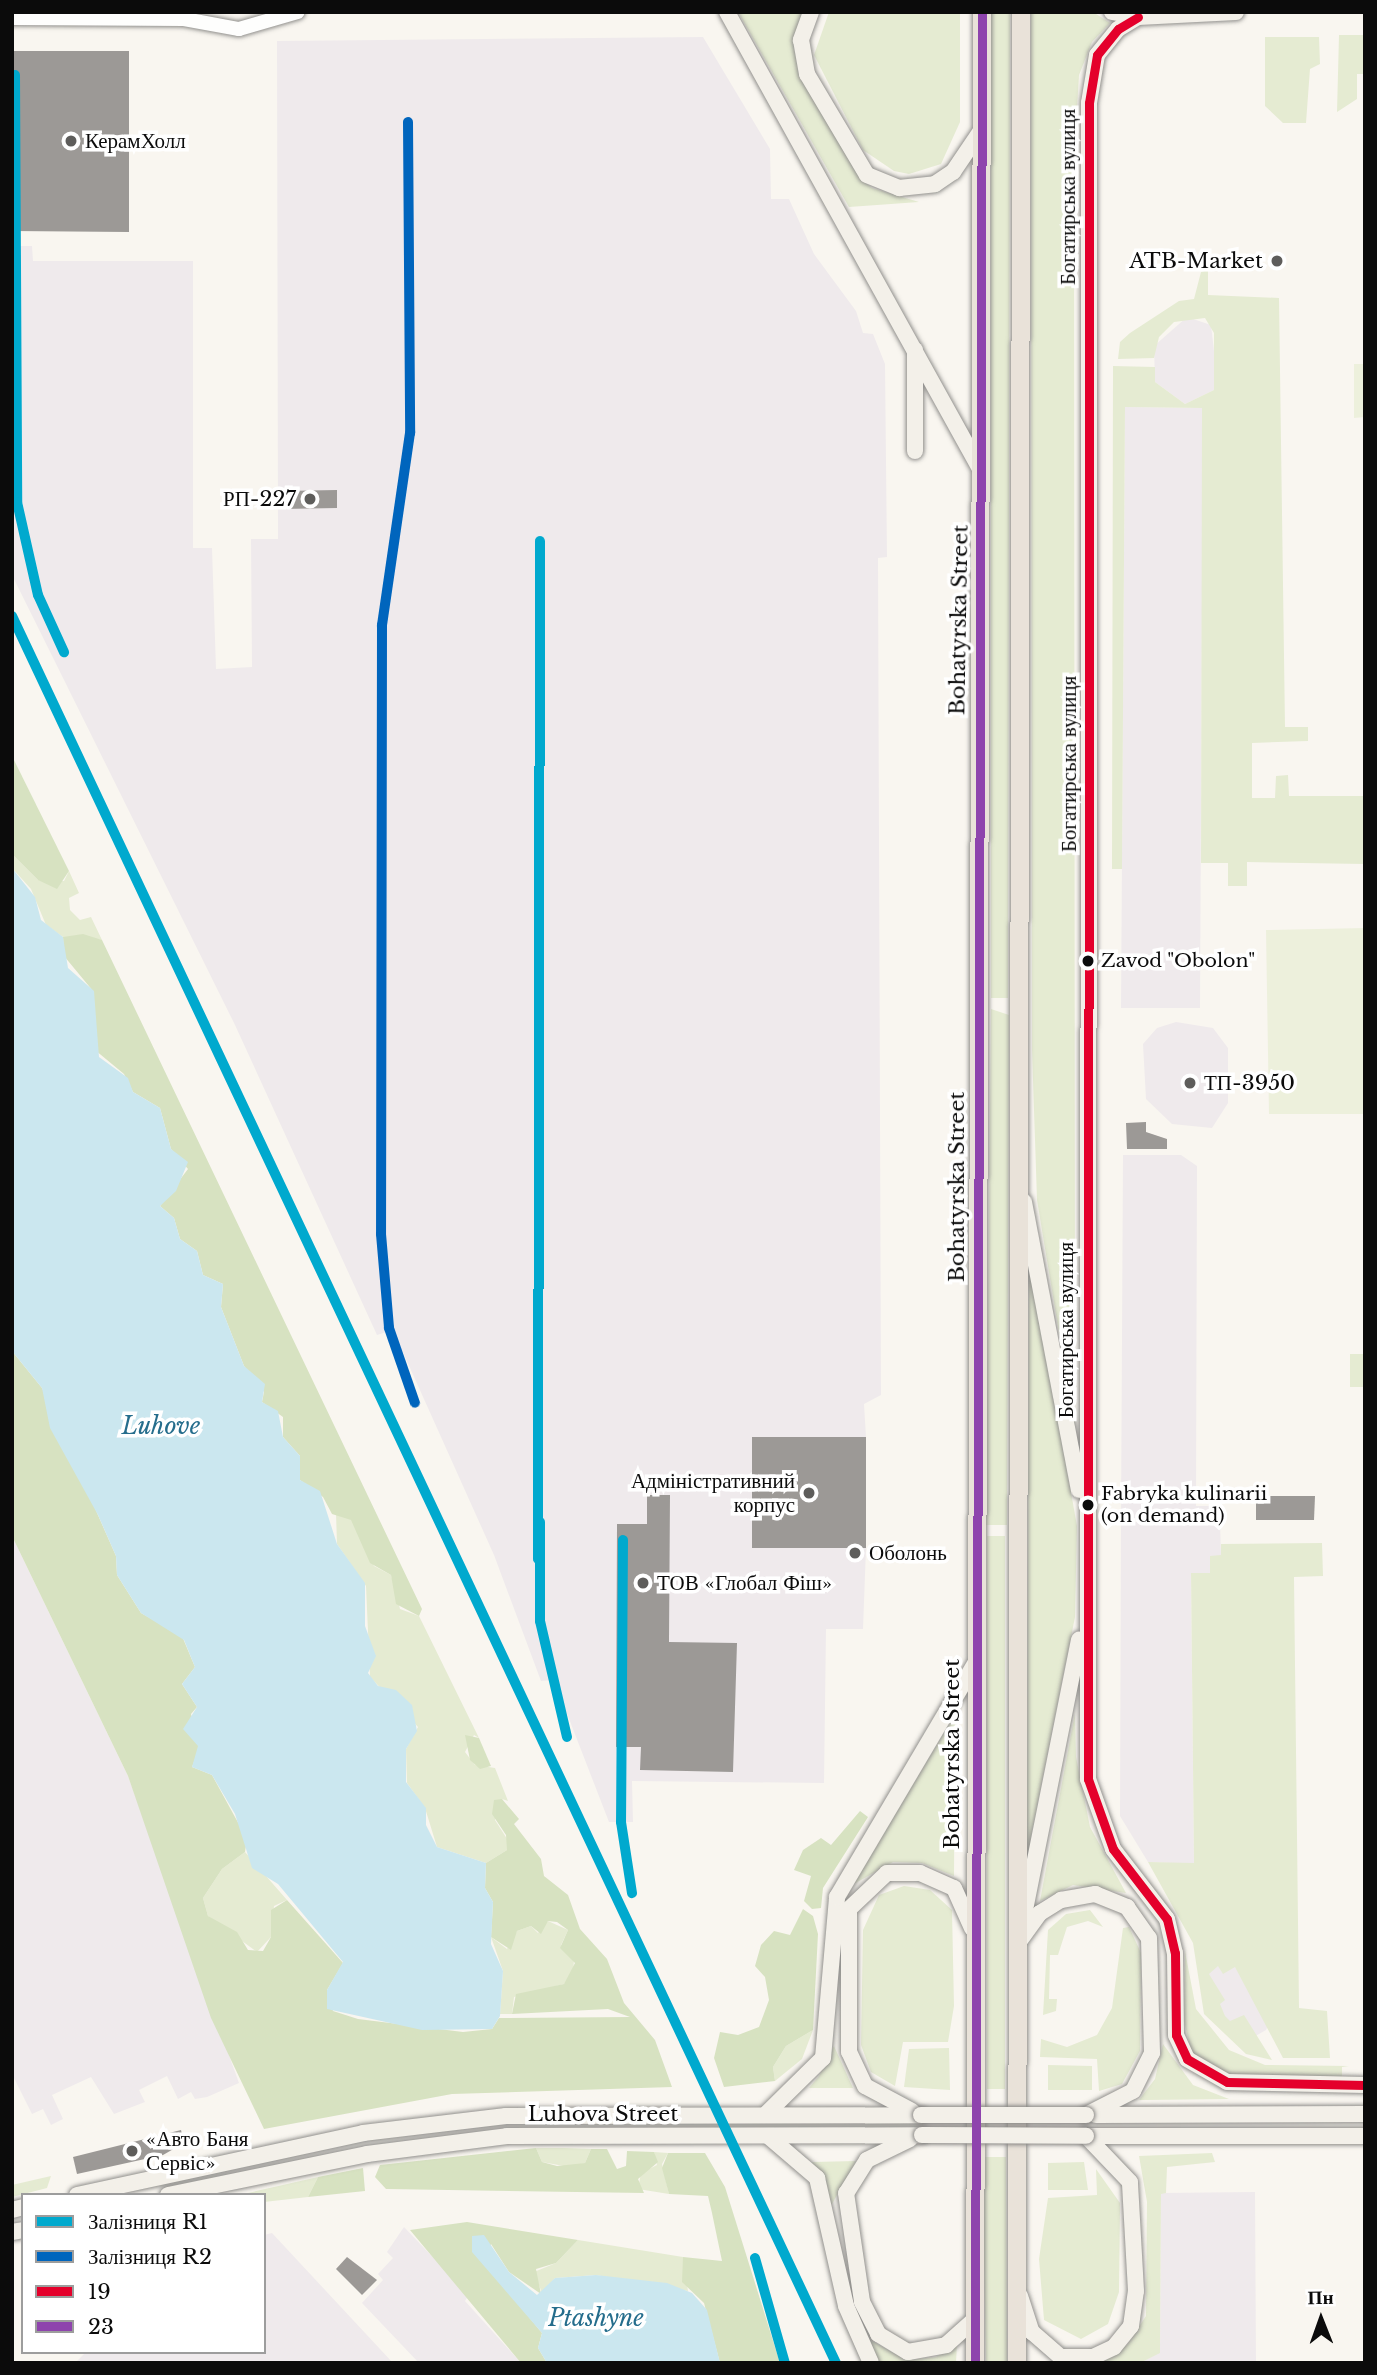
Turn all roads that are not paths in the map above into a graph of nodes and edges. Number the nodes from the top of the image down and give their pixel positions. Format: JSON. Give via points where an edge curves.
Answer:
{"nodes":[{"id":1,"x":298,"y":12,"type":"edge"},
{"id":2,"x":727,"y":12,"type":"edge"},
{"id":3,"x":811,"y":12,"type":"edge"},
{"id":4,"x":982,"y":12,"type":"edge"},
{"id":5,"x":1021,"y":12,"type":"edge"},
{"id":6,"x":1112,"y":12,"type":"edge"},
{"id":7,"x":1236,"y":12,"type":"edge"},
{"id":8,"x":12,"y":18,"type":"edge"},
{"id":9,"x":1138,"y":18,"type":"junction"},
{"id":10,"x":982,"y":129,"type":"junction"},
{"id":11,"x":915,"y":347,"type":"junction"},
{"id":12,"x":915,"y":451,"type":"dead end"},
{"id":13,"x":983,"y":475,"type":"junction"},
{"id":14,"x":1019,"y":1179,"type":"junction"},
{"id":15,"x":1086,"y":1530,"type":"junction"},
{"id":16,"x":1086,"y":1608,"type":"junction"},
{"id":17,"x":976,"y":1662,"type":"junction"},
{"id":18,"x":974,"y":1938,"type":"junction"},
{"id":19,"x":1018,"y":1943,"type":"junction"},
{"id":20,"x":1357,"y":2085,"type":"edge"},
{"id":21,"x":759,"y":2113,"type":"junction"},
{"id":22,"x":1365,"y":2114,"type":"edge"},
{"id":23,"x":921,"y":2115,"type":"junction"},
{"id":24,"x":1086,"y":2115,"type":"junction"},
{"id":25,"x":922,"y":2135,"type":"junction"},
{"id":26,"x":760,"y":2136,"type":"junction"},
{"id":27,"x":1086,"y":2136,"type":"junction"},
{"id":28,"x":1365,"y":2136,"type":"edge"},
{"id":29,"x":86,"y":2193,"type":"edge"},
{"id":30,"x":178,"y":2193,"type":"edge"},
{"id":31,"x":1017,"y":2288,"type":"junction"},
{"id":32,"x":974,"y":2320,"type":"junction"},
{"id":33,"x":871,"y":2363,"type":"edge"},
{"id":34,"x":975,"y":2363,"type":"edge"},
{"id":35,"x":1017,"y":2363,"type":"edge"}],
"edges":[{"from":1,"to":8,"type":"street","via":[[239,29],[184,19]]},
{"from":2,"to":11,"type":"main road"},
{"from":3,"to":10,"type":"main road","via":[[801,40],[807,74],[867,175],[899,188],[935,184],[953,172]]},
{"from":4,"to":10,"type":"main road","name":"Bohatyrska Street"},
{"from":5,"to":14,"type":"main road"},
{"from":6,"to":9,"type":"main road"},
{"from":7,"to":9,"type":"main road"},
{"from":9,"to":15,"type":"main road","name":"Богатирська вулиця","via":[[1118,29],[1097,55],[1089,95]]},
{"from":10,"to":13,"type":"main road","name":"Bohatyrska Street"},
{"from":11,"to":12,"type":"main road"},
{"from":11,"to":13,"type":"main road"},
{"from":13,"to":17,"type":"main road","name":"Bohatyrska Street"},
{"from":14,"to":15,"type":"main road"},
{"from":14,"to":19,"type":"main road"},
{"from":15,"to":16,"type":"main road"},
{"from":16,"to":19,"type":"main road"},
{"from":16,"to":20,"type":"main road","via":[[1092,1802],[1113,1849],[1167,1919],[1175,1953],[1176,2035],[1187,2059],[1227,2082]]},
{"from":17,"to":18,"type":"main road","name":"Bohatyrska Street"},
{"from":17,"to":21,"type":"main road","via":[[837,1897],[823,2058]]},
{"from":18,"to":23,"type":"main road","via":[[954,1888],[920,1873],[887,1873],[849,1909],[846,2029],[856,2073],[880,2098]]},
{"from":18,"to":32,"type":"main road","name":"Bohatyrska Street"},
{"from":19,"to":24,"type":"main road","via":[[1040,1913],[1061,1900],[1095,1894],[1127,1907],[1149,1938],[1152,2053],[1133,2091]]},
{"from":19,"to":31,"type":"main road"},
{"from":21,"to":23,"type":"main road","name":"Luhova Street"},
{"from":21,"to":29,"type":"main road","name":"Luhova Street","via":[[506,2116],[388,2129]]},
{"from":22,"to":24,"type":"main road","name":"Luhova Street"},
{"from":23,"to":24,"type":"main road","name":"Luhova Street","bridge":true},
{"from":25,"to":26,"type":"main road","name":"Luhova Street"},
{"from":25,"to":27,"type":"main road","name":"Luhova Street","bridge":true},
{"from":25,"to":32,"type":"main road","via":[[867,2160],[846,2193],[862,2302],[878,2334],[908,2352],[946,2345]]},
{"from":26,"to":30,"type":"main road","name":"Luhova Street","via":[[672,2134],[440,2142]]},
{"from":26,"to":33,"type":"main road","via":[[817,2178],[842,2292]]},
{"from":27,"to":28,"type":"main road","name":"Luhova Street"},
{"from":27,"to":31,"type":"main road","via":[[1130,2182],[1136,2291],[1131,2326],[1114,2347],[1093,2357],[1061,2357],[1032,2332]]},
{"from":31,"to":35,"type":"main road"},
{"from":32,"to":34,"type":"main road","name":"Bohatyrska Street"}]}
